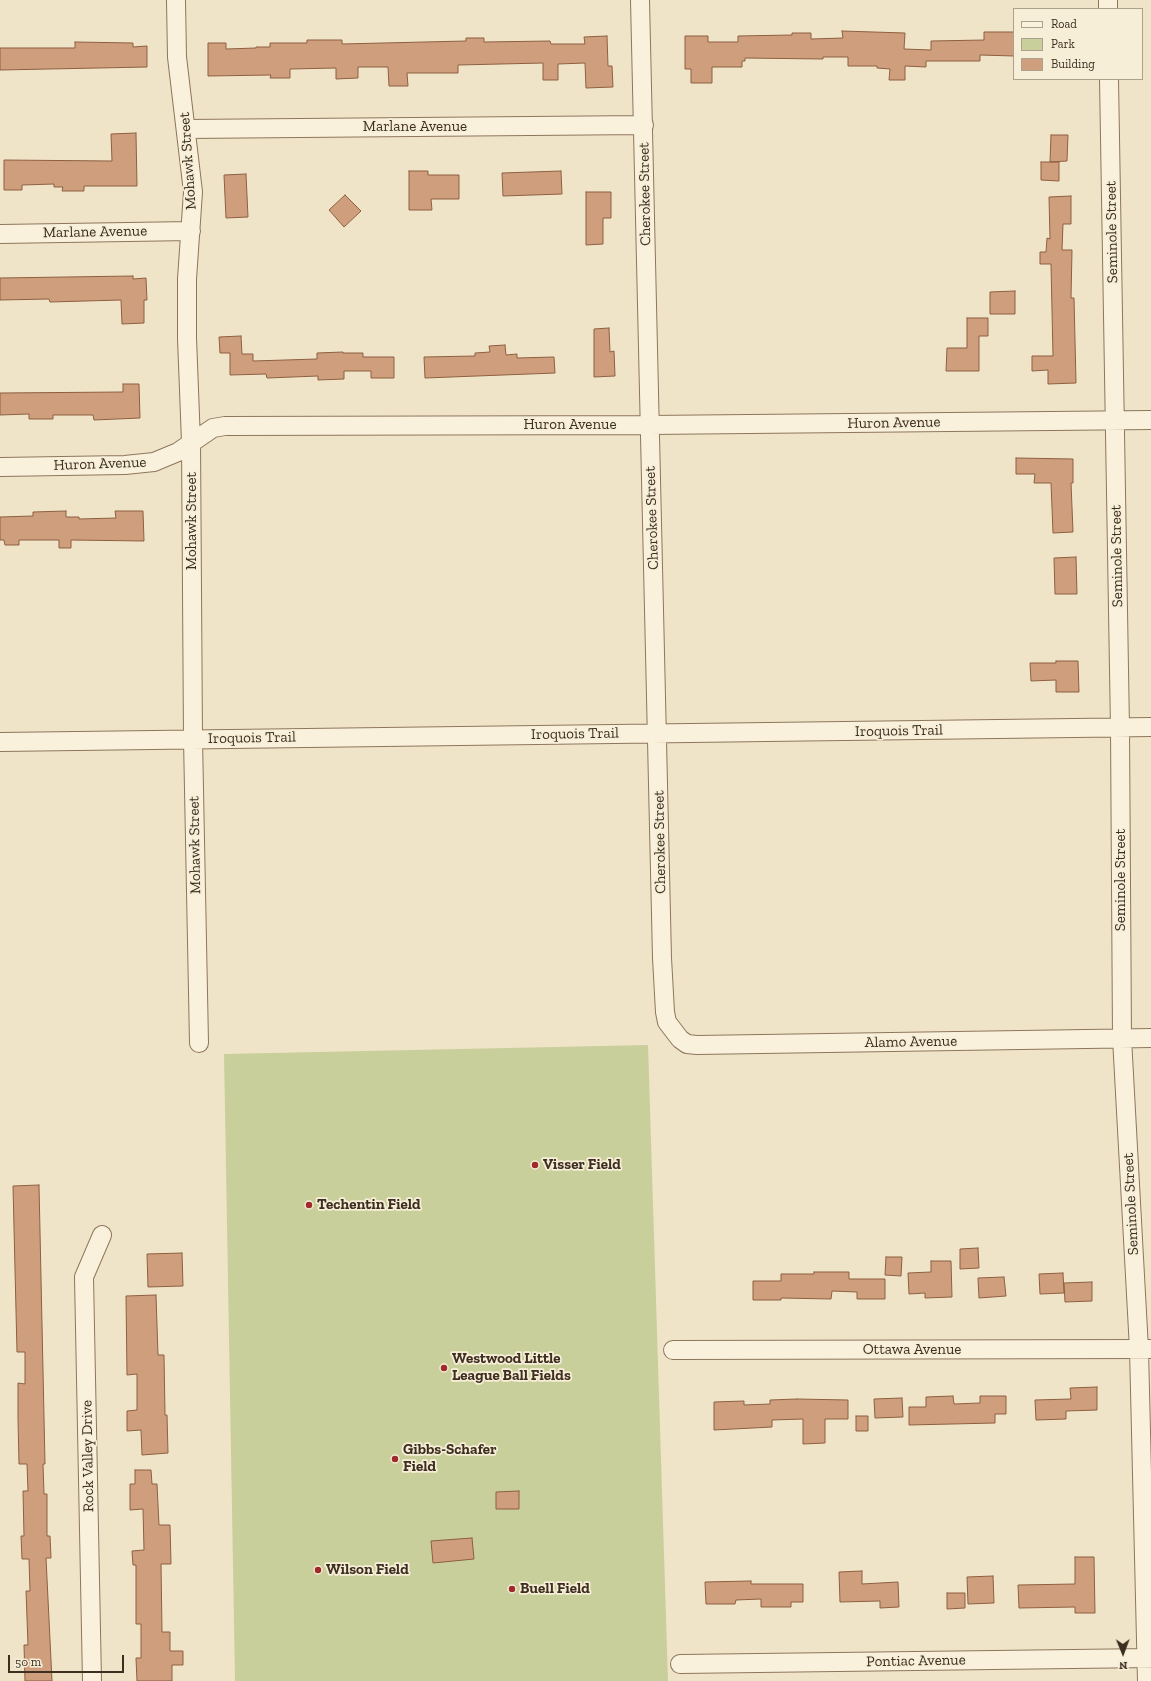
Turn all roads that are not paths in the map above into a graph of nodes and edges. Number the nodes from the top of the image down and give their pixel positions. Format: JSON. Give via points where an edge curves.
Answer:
{"nodes":[{"id":1,"x":176,"y":0,"type":"edge"},
{"id":2,"x":640,"y":0,"type":"edge"},
{"id":3,"x":1109,"y":80,"type":"edge"},
{"id":4,"x":644,"y":125,"type":"junction"},
{"id":5,"x":186,"y":129,"type":"junction"},
{"id":6,"x":191,"y":231,"type":"junction"},
{"id":7,"x":0,"y":234,"type":"edge"},
{"id":8,"x":1115,"y":420,"type":"junction"},
{"id":9,"x":1151,"y":420,"type":"edge"},
{"id":10,"x":649,"y":425,"type":"junction"},
{"id":11,"x":191,"y":442,"type":"junction"},
{"id":12,"x":0,"y":467,"type":"edge"},
{"id":13,"x":1120,"y":728,"type":"junction"},
{"id":14,"x":1151,"y":728,"type":"edge"},
{"id":15,"x":658,"y":733,"type":"junction"},
{"id":16,"x":193,"y":739,"type":"junction"},
{"id":17,"x":0,"y":742,"type":"edge"},
{"id":18,"x":674,"y":1034,"type":"joint"},
{"id":19,"x":1122,"y":1038,"type":"junction"},
{"id":20,"x":1151,"y":1038,"type":"edge"},
{"id":21,"x":199,"y":1043,"type":"dead end"},
{"id":22,"x":102,"y":1235,"type":"dead end"},
{"id":23,"x":1145,"y":1349,"type":"edge"},
{"id":24,"x":673,"y":1350,"type":"dead end"},
{"id":25,"x":1149,"y":1658,"type":"edge"},
{"id":26,"x":680,"y":1664,"type":"dead end"},
{"id":27,"x":92,"y":1681,"type":"edge"},
{"id":28,"x":1147,"y":1681,"type":"edge"}],
"edges":[{"from":1,"to":5,"type":"street","name":"Mohawk Street","via":[[177,57]]},
{"from":2,"to":4,"type":"street","name":"Cherokee Street"},
{"from":3,"to":8,"type":"street","name":"Seminole Street"},
{"from":4,"to":5,"type":"street","name":"Marlane Avenue"},
{"from":4,"to":10,"type":"street","name":"Cherokee Street"},
{"from":5,"to":6,"type":"street","name":"Mohawk Street","via":[[193,192]]},
{"from":6,"to":7,"type":"street","name":"Marlane Avenue"},
{"from":6,"to":11,"type":"street","name":"Mohawk Street","via":[[187,279]]},
{"from":8,"to":9,"type":"street","name":"Huron Avenue"},
{"from":8,"to":10,"type":"street","name":"Huron Avenue"},
{"from":8,"to":13,"type":"street","name":"Seminole Street"},
{"from":10,"to":11,"type":"street","name":"Huron Avenue","via":[[225,426],[213,428]]},
{"from":10,"to":15,"type":"street","name":"Cherokee Street"},
{"from":11,"to":12,"type":"street","name":"Huron Avenue","via":[[167,458],[143,464]]},
{"from":11,"to":16,"type":"street","name":"Mohawk Street"},
{"from":13,"to":14,"type":"street","name":"Iroquois Trail"},
{"from":13,"to":15,"type":"street","name":"Iroquois Trail"},
{"from":13,"to":19,"type":"street","name":"Seminole Street"},
{"from":15,"to":16,"type":"street","name":"Iroquois Trail"},
{"from":15,"to":18,"type":"street","name":"Cherokee Street","via":[[665,1012]]},
{"from":16,"to":17,"type":"street","name":"Iroquois Trail"},
{"from":16,"to":21,"type":"street","name":"Mohawk Street"},
{"from":18,"to":19,"type":"street","name":"Alamo Avenue","via":[[687,1044],[726,1046]]},
{"from":19,"to":20,"type":"street","name":"Alamo Avenue"},
{"from":19,"to":23,"type":"street","name":"Seminole Street"},
{"from":22,"to":27,"type":"street","name":"Rock Valley Drive","via":[[84,1277]]},
{"from":23,"to":24,"type":"street","name":"Ottawa Avenue"},
{"from":23,"to":25,"type":"street","name":"Seminole Street"},
{"from":25,"to":26,"type":"street","name":"Pontiac Avenue"},
{"from":25,"to":28,"type":"street","name":"Seminole Street"}]}
